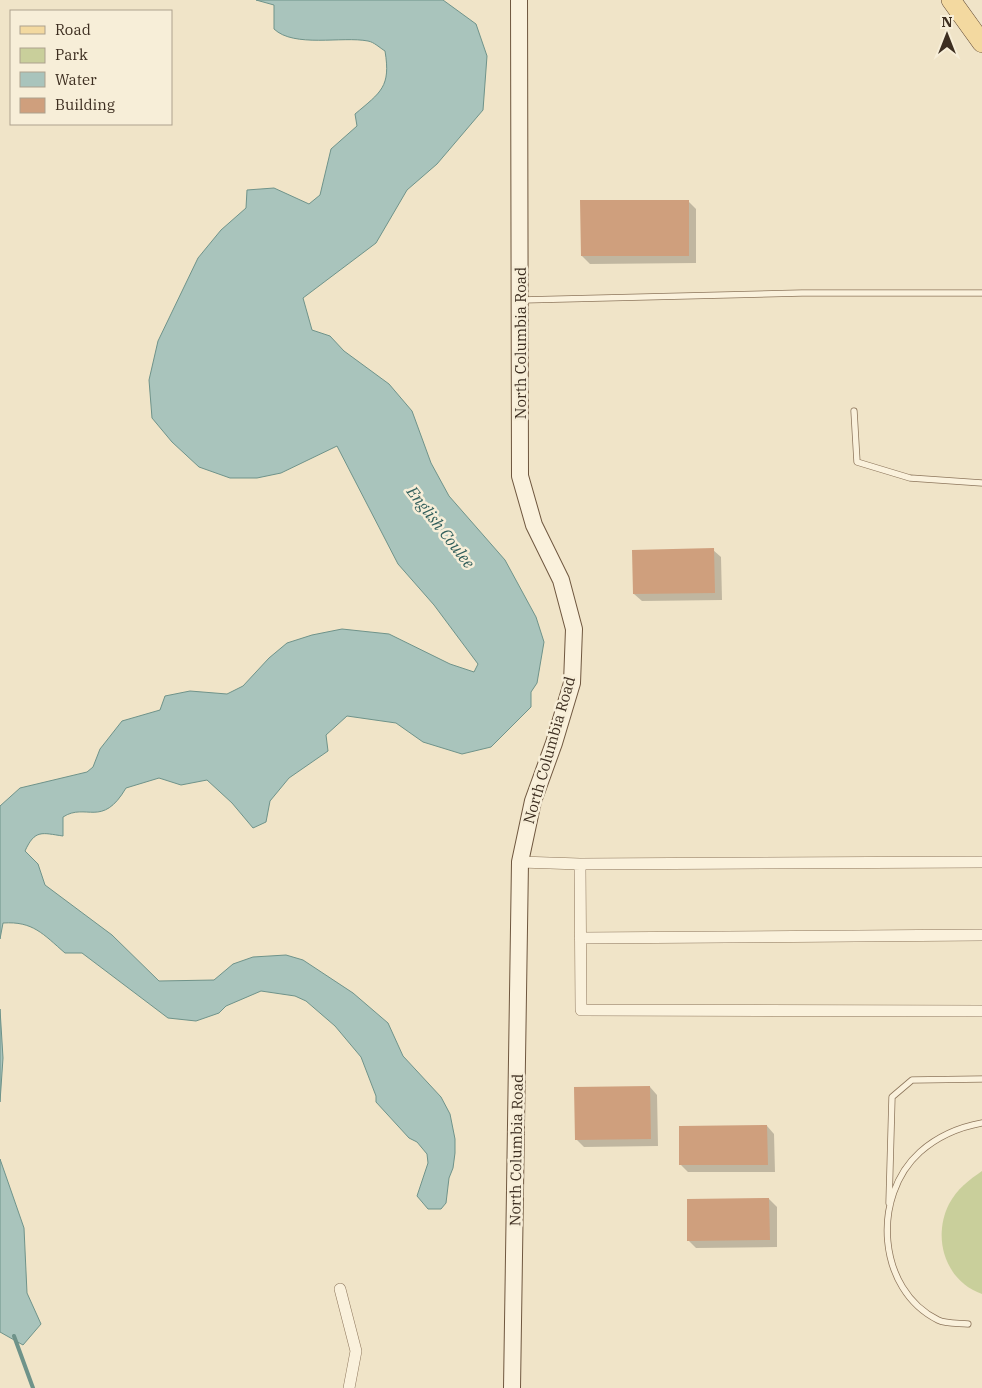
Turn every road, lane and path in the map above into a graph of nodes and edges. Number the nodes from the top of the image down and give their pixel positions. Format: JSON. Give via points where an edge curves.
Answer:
{"nodes":[{"id":1,"x":519,"y":0,"type":"edge"},
{"id":2,"x":951,"y":0,"type":"edge"},
{"id":3,"x":982,"y":43,"type":"edge"},
{"id":4,"x":982,"y":294,"type":"edge"},
{"id":5,"x":520,"y":300,"type":"junction"},
{"id":6,"x":854,"y":411,"type":"dead end"},
{"id":7,"x":982,"y":483,"type":"edge"},
{"id":8,"x":520,"y":862,"type":"junction"},
{"id":9,"x":982,"y":862,"type":"edge"},
{"id":10,"x":580,"y":864,"type":"junction"},
{"id":11,"x":982,"y":935,"type":"edge"},
{"id":12,"x":580,"y":938,"type":"junction"},
{"id":13,"x":982,"y":1012,"type":"edge"},
{"id":14,"x":982,"y":1079,"type":"edge"},
{"id":15,"x":982,"y":1123,"type":"edge"},
{"id":16,"x":889,"y":1213,"type":"junction"},
{"id":17,"x":340,"y":1289,"type":"dead end"},
{"id":18,"x":968,"y":1324,"type":"dead end"},
{"id":19,"x":349,"y":1388,"type":"edge"},
{"id":20,"x":512,"y":1388,"type":"edge"}],
"edges":[{"from":1,"to":5,"type":"street","name":"North Columbia Road"},
{"from":2,"to":3,"type":"main road"},
{"from":4,"to":5,"type":"lane","via":[[802,293]]},
{"from":5,"to":8,"type":"street","name":"North Columbia Road","via":[[520,476],[534,525],[561,580],[574,629],[572,683],[533,801]]},
{"from":6,"to":7,"type":"lane","via":[[857,462],[910,478]]},
{"from":8,"to":10,"type":"street"},
{"from":8,"to":20,"type":"street","name":"North Columbia Road"},
{"from":9,"to":10,"type":"street"},
{"from":10,"to":12,"type":"street"},
{"from":11,"to":12,"type":"street"},
{"from":12,"to":13,"type":"street","via":[[581,1010]]},
{"from":14,"to":16,"type":"lane","via":[[912,1080],[892,1097]]},
{"from":15,"to":16,"type":"lane","via":[[953,1132],[919,1153],[898,1183]]},
{"from":16,"to":18,"type":"lane","via":[[890,1258],[908,1297],[940,1320]]},
{"from":17,"to":19,"type":"street","via":[[356,1351]]}]}
